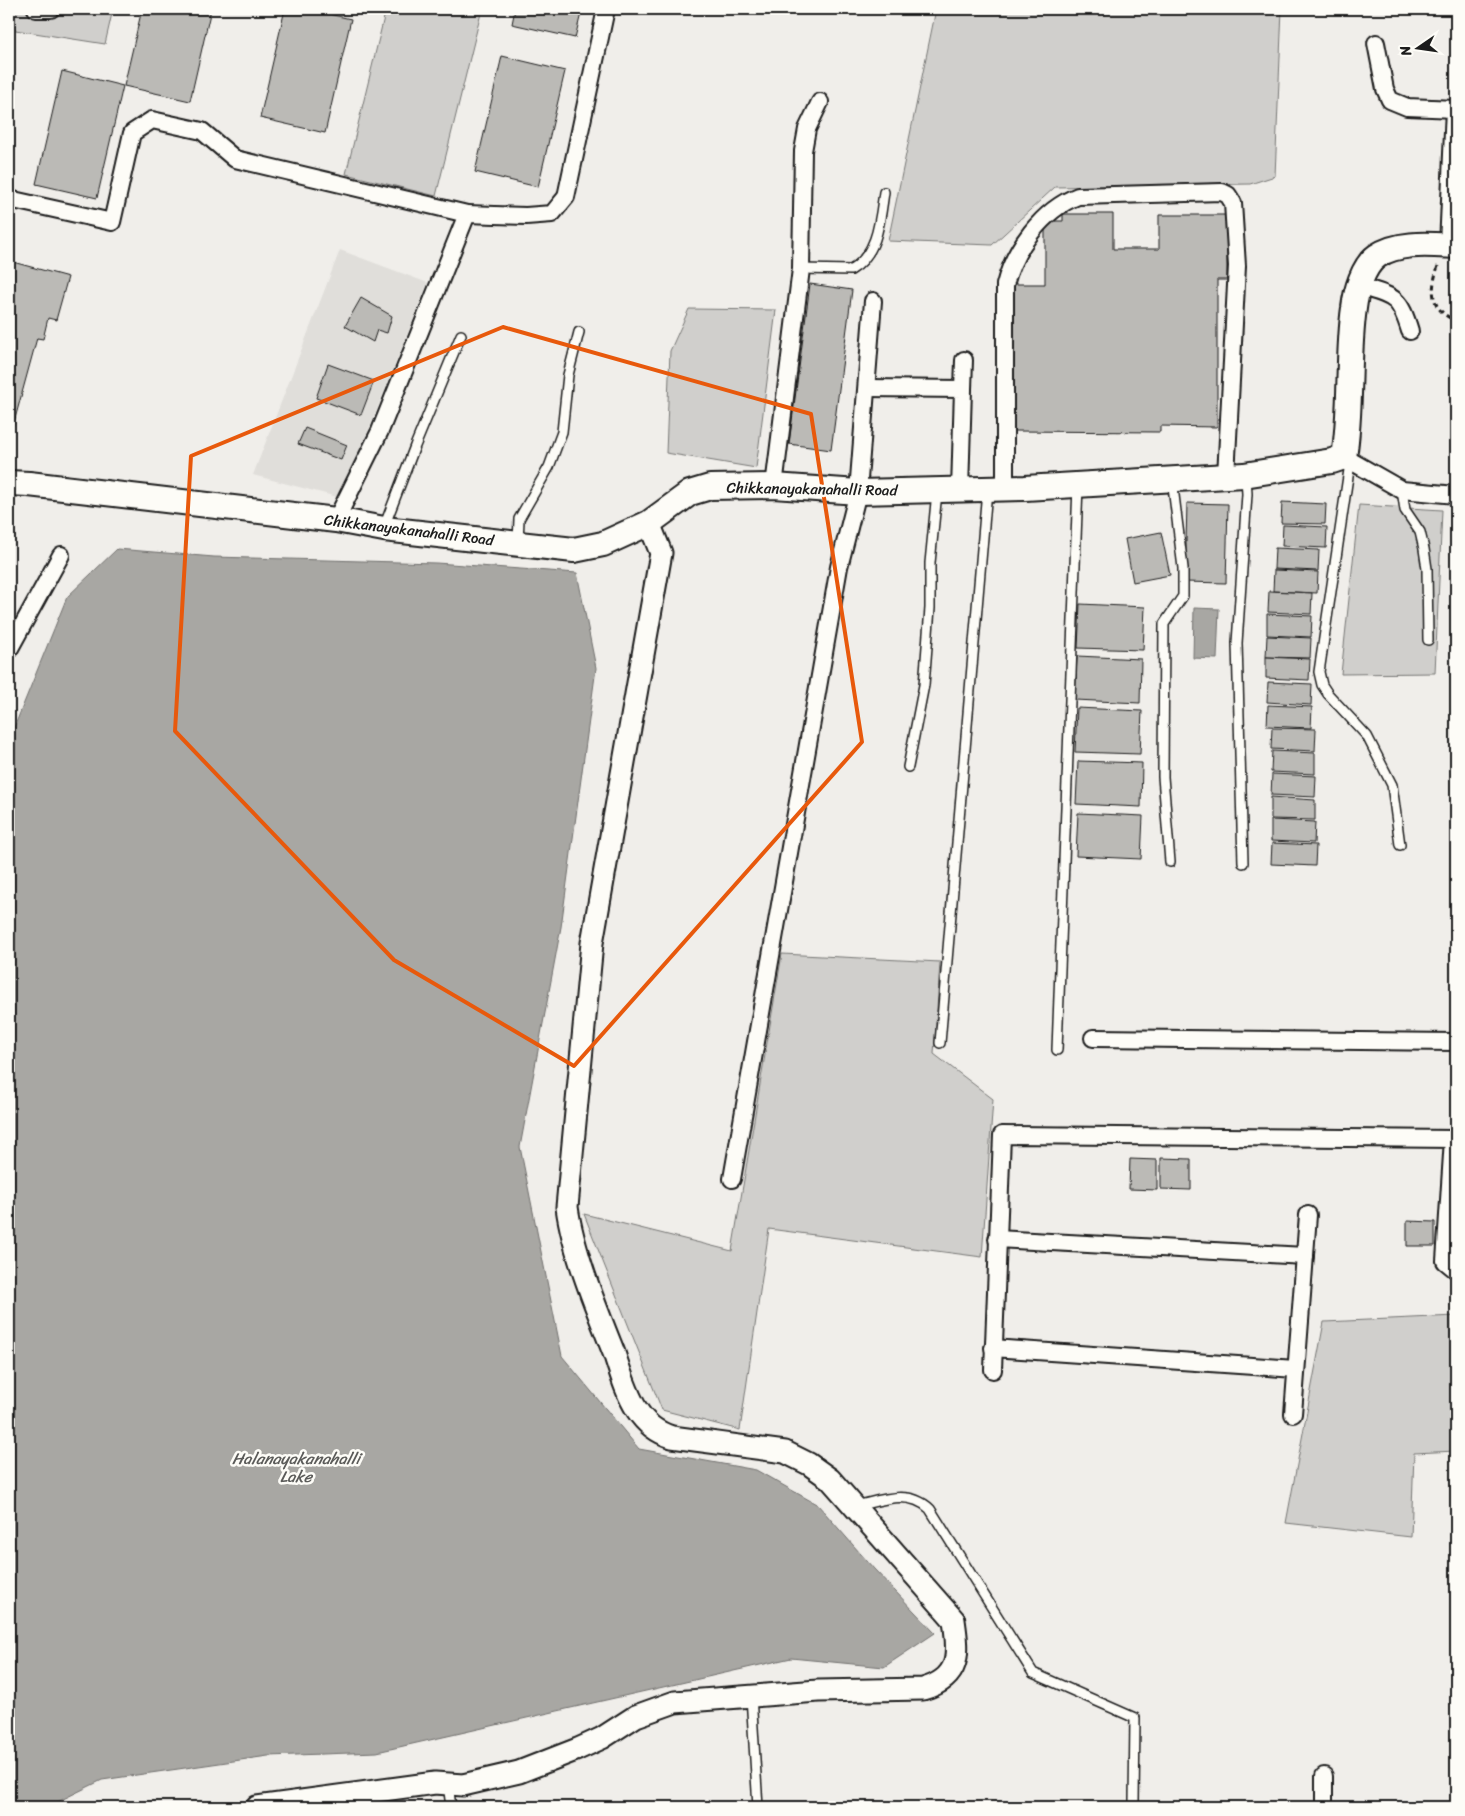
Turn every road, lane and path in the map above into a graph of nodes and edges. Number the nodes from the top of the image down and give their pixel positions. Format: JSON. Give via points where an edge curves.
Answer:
{"nodes":[{"id":1,"x":36,"y":9,"type":"edge"},
{"id":2,"x":51,"y":9,"type":"edge"},
{"id":3,"x":606,"y":9,"type":"edge"},
{"id":4,"x":1376,"y":43,"type":"dead end"},
{"id":5,"x":820,"y":102,"type":"dead end"},
{"id":6,"x":1455,"y":108,"type":"edge"},
{"id":7,"x":884,"y":192,"type":"dead end"},
{"id":8,"x":9,"y":199,"type":"edge"},
{"id":9,"x":467,"y":214,"type":"junction"},
{"id":10,"x":1449,"y":246,"type":"edge"},
{"id":11,"x":801,"y":269,"type":"junction"},
{"id":12,"x":1360,"y":286,"type":"junction"},
{"id":13,"x":873,"y":302,"type":"dead end"},
{"id":14,"x":1452,"y":319,"type":"dead end"},
{"id":15,"x":1410,"y":331,"type":"dead end"},
{"id":16,"x":579,"y":332,"type":"dead end"},
{"id":17,"x":461,"y":335,"type":"dead end"},
{"id":18,"x":964,"y":360,"type":"dead end"},
{"id":19,"x":867,"y":388,"type":"junction"},
{"id":20,"x":963,"y":388,"type":"junction"},
{"id":21,"x":1347,"y":460,"type":"junction"},
{"id":22,"x":1236,"y":475,"type":"junction"},
{"id":23,"x":1172,"y":479,"type":"junction"},
{"id":24,"x":9,"y":483,"type":"edge"},
{"id":25,"x":1078,"y":484,"type":"junction"},
{"id":26,"x":774,"y":486,"type":"junction"},
{"id":27,"x":996,"y":489,"type":"junction"},
{"id":28,"x":948,"y":490,"type":"junction"},
{"id":29,"x":1402,"y":490,"type":"junction"},
{"id":30,"x":858,"y":492,"type":"junction"},
{"id":31,"x":1456,"y":495,"type":"edge"},
{"id":32,"x":336,"y":520,"type":"junction"},
{"id":33,"x":649,"y":523,"type":"junction"},
{"id":34,"x":384,"y":529,"type":"junction"},
{"id":35,"x":518,"y":544,"type":"junction"},
{"id":36,"x":61,"y":554,"type":"dead end"},
{"id":37,"x":1428,"y":640,"type":"dead end"},
{"id":38,"x":9,"y":650,"type":"edge"},
{"id":39,"x":908,"y":767,"type":"dead end"},
{"id":40,"x":1400,"y":845,"type":"dead end"},
{"id":41,"x":1170,"y":862,"type":"dead end"},
{"id":42,"x":1243,"y":863,"type":"dead end"},
{"id":43,"x":1093,"y":1038,"type":"dead end"},
{"id":44,"x":1456,"y":1042,"type":"edge"},
{"id":45,"x":940,"y":1043,"type":"dead end"},
{"id":46,"x":1057,"y":1050,"type":"dead end"},
{"id":47,"x":1454,"y":1139,"type":"edge"},
{"id":48,"x":732,"y":1179,"type":"dead end"},
{"id":49,"x":1308,"y":1215,"type":"dead end"},
{"id":50,"x":997,"y":1239,"type":"junction"},
{"id":51,"x":1305,"y":1256,"type":"junction"},
{"id":52,"x":1456,"y":1270,"type":"edge"},
{"id":53,"x":993,"y":1348,"type":"junction"},
{"id":54,"x":1295,"y":1369,"type":"junction"},
{"id":55,"x":993,"y":1370,"type":"dead end"},
{"id":56,"x":1292,"y":1414,"type":"dead end"},
{"id":57,"x":853,"y":1506,"type":"junction"},
{"id":58,"x":751,"y":1696,"type":"junction"},
{"id":59,"x":1324,"y":1776,"type":"dead end"},
{"id":60,"x":448,"y":1784,"type":"junction"},
{"id":61,"x":1134,"y":1803,"type":"dead end"},
{"id":62,"x":257,"y":1807,"type":"edge"},
{"id":63,"x":450,"y":1807,"type":"edge"},
{"id":64,"x":758,"y":1807,"type":"edge"},
{"id":65,"x":1324,"y":1807,"type":"edge"}],
"edges":[{"from":1,"to":2,"type":"street"},
{"from":3,"to":9,"type":"street","via":[[566,197],[552,214]]},
{"from":4,"to":6,"type":"street","via":[[1390,100],[1407,107]]},
{"from":5,"to":11,"type":"street","via":[[807,129],[803,151]]},
{"from":6,"to":10,"type":"street"},
{"from":7,"to":11,"type":"lane","via":[[876,238],[857,266],[851,270]]},
{"from":8,"to":9,"type":"street","via":[[112,222],[132,132],[152,120],[202,131],[235,159]]},
{"from":9,"to":32,"type":"street","via":[[380,431]]},
{"from":10,"to":12,"type":"main road","via":[[1408,246],[1376,257],[1362,276]]},
{"from":10,"to":14,"type":"path","via":[[1433,287],[1433,298],[1442,314]]},
{"from":11,"to":26,"type":"street"},
{"from":12,"to":15,"type":"street","via":[[1398,301]]},
{"from":12,"to":21,"type":"main road","via":[[1354,307]]},
{"from":13,"to":19,"type":"street"},
{"from":16,"to":35,"type":"lane","via":[[568,375],[562,432],[549,468],[520,519]]},
{"from":17,"to":34,"type":"lane"},
{"from":18,"to":20,"type":"street"},
{"from":19,"to":20,"type":"street"},
{"from":19,"to":30,"type":"street"},
{"from":20,"to":28,"type":"street"},
{"from":21,"to":22,"type":"main road","name":"Chikkanayakanahalli Road"},
{"from":21,"to":29,"type":"street"},
{"from":21,"to":40,"type":"lane","via":[[1319,672],[1328,694],[1367,736],[1392,785]]},
{"from":22,"to":23,"type":"main road","name":"Chikkanayakanahalli Road"},
{"from":22,"to":27,"type":"street","via":[[1237,266],[1233,203],[1222,192],[1078,196],[1061,203],[1033,232],[1016,254],[1006,278]]},
{"from":22,"to":42,"type":"lane","via":[[1247,494],[1237,643]]},
{"from":23,"to":25,"type":"main road","name":"Chikkanayakanahalli Road"},
{"from":23,"to":41,"type":"lane","via":[[1183,568],[1183,596],[1164,624],[1163,777]]},
{"from":24,"to":32,"type":"main road","name":"Chikkanayakanahalli Road"},
{"from":25,"to":27,"type":"main road","name":"Chikkanayakanahalli Road"},
{"from":25,"to":46,"type":"lane"},
{"from":26,"to":30,"type":"main road","name":"Chikkanayakanahalli Road"},
{"from":26,"to":33,"type":"main road","name":"Chikkanayakanahalli Road","via":[[710,487],[690,493]]},
{"from":27,"to":28,"type":"main road","name":"Chikkanayakanahalli Road"},
{"from":27,"to":45,"type":"lane"},
{"from":28,"to":30,"type":"main road","name":"Chikkanayakanahalli Road"},
{"from":28,"to":39,"type":"lane","via":[[930,563],[924,685]]},
{"from":29,"to":31,"type":"street"},
{"from":29,"to":37,"type":"lane","via":[[1405,510],[1420,532],[1424,549]]},
{"from":30,"to":48,"type":"street","via":[[839,567]]},
{"from":32,"to":34,"type":"main road","name":"Chikkanayakanahalli Road"},
{"from":33,"to":35,"type":"main road","name":"Chikkanayakanahalli Road","via":[[603,544],[574,550]]},
{"from":33,"to":57,"type":"street","via":[[661,553],[592,943],[568,1216],[601,1322],[636,1410],[656,1432],[689,1440],[785,1452],[830,1479]]},
{"from":34,"to":35,"type":"main road","name":"Chikkanayakanahalli Road"},
{"from":36,"to":38,"type":"street"},
{"from":43,"to":44,"type":"street"},
{"from":47,"to":50,"type":"street","via":[[1002,1135]]},
{"from":47,"to":52,"type":"street","via":[[1445,1262]]},
{"from":49,"to":51,"type":"street"},
{"from":50,"to":51,"type":"street"},
{"from":50,"to":53,"type":"street"},
{"from":51,"to":54,"type":"street"},
{"from":53,"to":54,"type":"street"},
{"from":53,"to":55,"type":"street"},
{"from":54,"to":56,"type":"street"},
{"from":57,"to":58,"type":"street","via":[[954,1620],[956,1665],[936,1686],[923,1689]]},
{"from":57,"to":61,"type":"lane","via":[[903,1496],[924,1503],[1033,1673],[1135,1718]]},
{"from":58,"to":60,"type":"street","via":[[675,1702],[636,1716],[602,1738],[519,1772],[463,1785]]},
{"from":58,"to":64,"type":"lane"},
{"from":59,"to":65,"type":"street"},
{"from":60,"to":62,"type":"street","via":[[434,1783]]},
{"from":60,"to":63,"type":"lane"}]}
